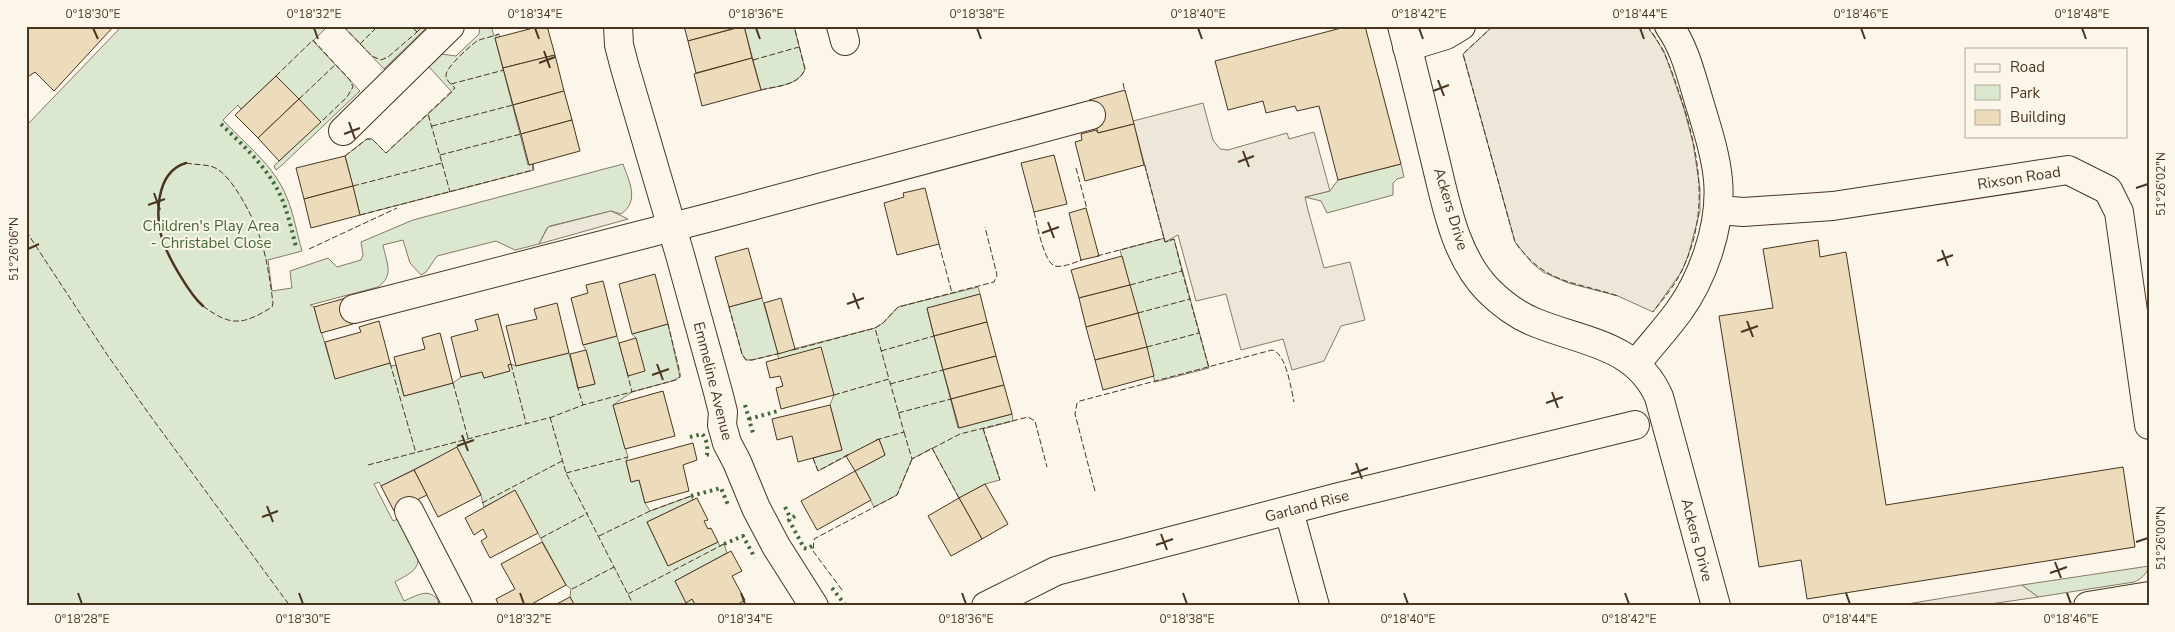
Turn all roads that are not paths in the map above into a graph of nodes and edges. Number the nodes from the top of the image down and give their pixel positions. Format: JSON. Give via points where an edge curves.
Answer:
{"nodes":[{"id":1,"x":450,"y":26,"type":"edge"},
{"id":2,"x":618,"y":26,"type":"edge"},
{"id":3,"x":1461,"y":26,"type":"edge"},
{"id":4,"x":1669,"y":26,"type":"edge"},
{"id":5,"x":1404,"y":37,"type":"edge"},
{"id":6,"x":1091,"y":115,"type":"dead end"},
{"id":7,"x":342,"y":132,"type":"dead end"},
{"id":8,"x":1719,"y":210,"type":"junction"},
{"id":9,"x":672,"y":227,"type":"junction"},
{"id":10,"x":354,"y":309,"type":"dead end"},
{"id":11,"x":1636,"y":364,"type":"junction"},
{"id":12,"x":1634,"y":425,"type":"dead end"},
{"id":13,"x":2149,"y":425,"type":"edge"},
{"id":14,"x":1289,"y":510,"type":"junction"},
{"id":15,"x":409,"y":511,"type":"dead end"},
{"id":16,"x":2149,"y":596,"type":"edge"},
{"id":17,"x":458,"y":606,"type":"edge"},
{"id":18,"x":814,"y":606,"type":"edge"},
{"id":19,"x":986,"y":606,"type":"edge"},
{"id":20,"x":1314,"y":606,"type":"edge"},
{"id":21,"x":1716,"y":606,"type":"edge"},
{"id":22,"x":2088,"y":606,"type":"edge"}],
"edges":[{"from":1,"to":7,"type":"street"},
{"from":2,"to":9,"type":"street","name":"Emmeline Avenue","via":[[625,68]]},
{"from":3,"to":5,"type":"street","name":"Ackers Drive","via":[[1446,35]]},
{"from":4,"to":8,"type":"street","via":[[1685,59],[1709,136],[1718,178]]},
{"from":5,"to":11,"type":"street","name":"Ackers Drive","via":[[1453,224],[1460,246],[1478,278],[1500,301],[1532,321],[1616,351]]},
{"from":6,"to":9,"type":"street"},
{"from":8,"to":11,"type":"street","via":[[1698,281],[1678,312]]},
{"from":8,"to":13,"type":"street","name":"Rixson Road","via":[[1743,212],[1833,206],[2068,170],[2108,190],[2119,212]]},
{"from":9,"to":10,"type":"street"},
{"from":9,"to":18,"type":"street","name":"Emmeline Avenue","via":[[723,412],[722,425],[727,443],[764,525]]},
{"from":11,"to":21,"type":"street","name":"Ackers Drive","via":[[1659,397]]},
{"from":12,"to":14,"type":"street","name":"Garland Rise"},
{"from":14,"to":19,"type":"street","name":"Garland Rise","via":[[1056,571]]},
{"from":14,"to":20,"type":"street"},
{"from":15,"to":17,"type":"street"},
{"from":16,"to":22,"type":"street"}]}
